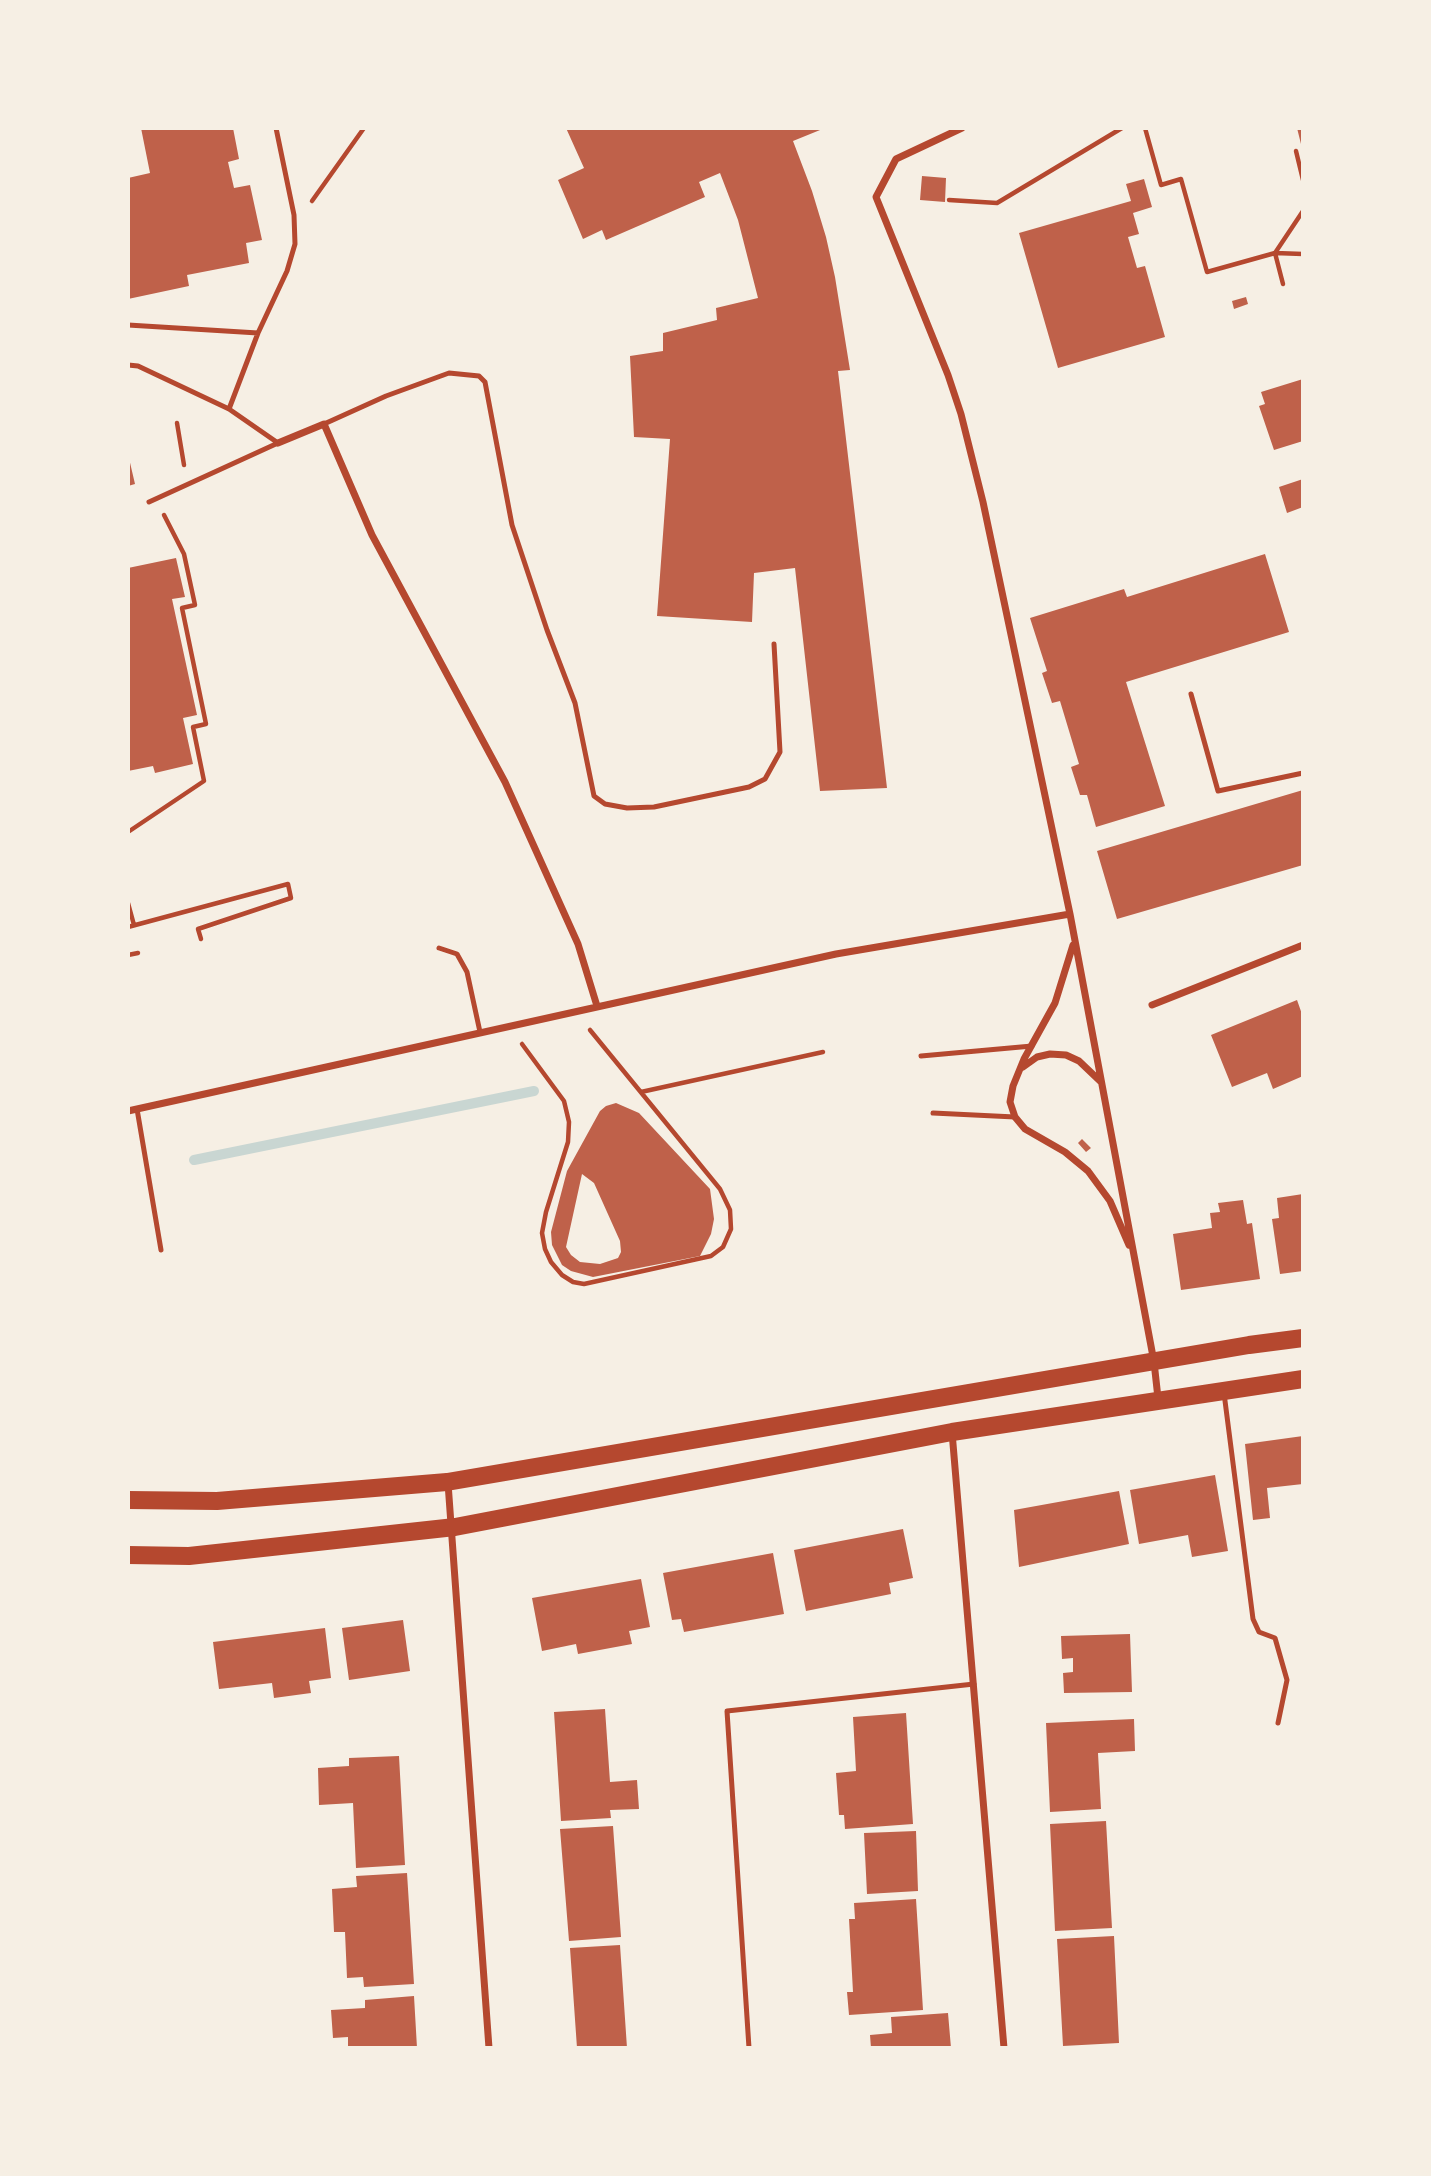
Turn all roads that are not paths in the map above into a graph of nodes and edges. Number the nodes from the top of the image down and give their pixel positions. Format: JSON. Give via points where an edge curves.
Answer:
{"nodes":[{"id":1,"x":276,"y":128,"type":"edge"},
{"id":2,"x":962,"y":128,"type":"edge"},
{"id":3,"x":128,"y":325,"type":"edge"},
{"id":4,"x":258,"y":333,"type":"junction"},
{"id":5,"x":128,"y":365,"type":"edge"},
{"id":6,"x":229,"y":409,"type":"junction"},
{"id":7,"x":324,"y":424,"type":"junction"},
{"id":8,"x":278,"y":443,"type":"junction"},
{"id":9,"x":149,"y":502,"type":"dead end"},
{"id":10,"x":774,"y":644,"type":"dead end"},
{"id":11,"x":1191,"y":694,"type":"dead end"},
{"id":12,"x":1303,"y":773,"type":"edge"},
{"id":13,"x":1070,"y":914,"type":"junction"},
{"id":14,"x":1074,"y":941,"type":"junction"},
{"id":15,"x":1303,"y":945,"type":"edge"},
{"id":16,"x":439,"y":948,"type":"dead end"},
{"id":17,"x":1152,"y":1005,"type":"dead end"},
{"id":18,"x":597,"y":1006,"type":"junction"},
{"id":19,"x":480,"y":1032,"type":"junction"},
{"id":20,"x":1032,"y":1046,"type":"junction"},
{"id":21,"x":921,"y":1056,"type":"dead end"},
{"id":22,"x":1017,"y":1076,"type":"junction"},
{"id":23,"x":1101,"y":1081,"type":"junction"},
{"id":24,"x":137,"y":1109,"type":"junction"},
{"id":25,"x":128,"y":1111,"type":"edge"},
{"id":26,"x":933,"y":1113,"type":"dead end"},
{"id":27,"x":1015,"y":1118,"type":"junction"},
{"id":28,"x":161,"y":1250,"type":"dead end"},
{"id":29,"x":1134,"y":1257,"type":"junction"},
{"id":30,"x":1303,"y":1338,"type":"edge"},
{"id":31,"x":1154,"y":1362,"type":"junction"},
{"id":32,"x":1303,"y":1379,"type":"edge"},
{"id":33,"x":1224,"y":1393,"type":"junction"},
{"id":34,"x":1159,"y":1401,"type":"junction"},
{"id":35,"x":952,"y":1432,"type":"junction"},
{"id":36,"x":447,"y":1482,"type":"junction"},
{"id":37,"x":128,"y":1500,"type":"edge"},
{"id":38,"x":451,"y":1527,"type":"junction"},
{"id":39,"x":128,"y":1555,"type":"edge"},
{"id":40,"x":974,"y":1684,"type":"junction"},
{"id":41,"x":1278,"y":1723,"type":"dead end"},
{"id":42,"x":489,"y":2048,"type":"edge"},
{"id":43,"x":750,"y":2048,"type":"edge"},
{"id":44,"x":1004,"y":2048,"type":"edge"}],
"edges":[{"from":1,"to":4,"type":"lane","via":[[294,215],[295,244]]},
{"from":2,"to":13,"type":"street","via":[[896,159],[876,197],[961,414]]},
{"from":3,"to":4,"type":"lane"},
{"from":4,"to":6,"type":"lane"},
{"from":5,"to":6,"type":"lane"},
{"from":6,"to":8,"type":"lane"},
{"from":7,"to":8,"type":"street"},
{"from":7,"to":10,"type":"lane","via":[[449,373],[479,376],[485,382],[512,525],[575,703],[594,796],[605,804],[654,807],[749,787],[765,779],[780,752]]},
{"from":7,"to":18,"type":"street","via":[[372,535],[505,782],[578,944]]},
{"from":8,"to":9,"type":"lane"},
{"from":11,"to":12,"type":"lane","via":[[1218,792]]},
{"from":13,"to":14,"type":"street"},
{"from":13,"to":18,"type":"street","via":[[836,954]]},
{"from":14,"to":20,"type":"street","via":[[1055,1003]]},
{"from":14,"to":23,"type":"street"},
{"from":15,"to":17,"type":"street"},
{"from":16,"to":19,"type":"lane","via":[[457,954],[467,972]]},
{"from":18,"to":19,"type":"street"},
{"from":19,"to":24,"type":"street"},
{"from":20,"to":21,"type":"lane"},
{"from":20,"to":22,"type":"street"},
{"from":22,"to":23,"type":"street","via":[[1025,1064],[1050,1054],[1079,1061]]},
{"from":22,"to":27,"type":"street","via":[[1010,1102]]},
{"from":23,"to":29,"type":"street"},
{"from":24,"to":25,"type":"street"},
{"from":24,"to":28,"type":"lane"},
{"from":26,"to":27,"type":"lane"},
{"from":27,"to":29,"type":"street","via":[[1088,1171],[1110,1201]]},
{"from":29,"to":31,"type":"street"},
{"from":30,"to":31,"type":"main road"},
{"from":31,"to":34,"type":"street"},
{"from":31,"to":36,"type":"main road"},
{"from":32,"to":33,"type":"main road"},
{"from":33,"to":34,"type":"main road"},
{"from":33,"to":41,"type":"lane","via":[[1253,1619],[1259,1632],[1275,1639],[1287,1680]]},
{"from":34,"to":35,"type":"main road"},
{"from":35,"to":38,"type":"main road"},
{"from":35,"to":40,"type":"street"},
{"from":36,"to":37,"type":"main road","via":[[217,1501]]},
{"from":36,"to":38,"type":"street"},
{"from":38,"to":39,"type":"main road","via":[[189,1556]]},
{"from":38,"to":42,"type":"street"},
{"from":40,"to":43,"type":"lane","via":[[727,1711]]},
{"from":40,"to":44,"type":"street"}]}
